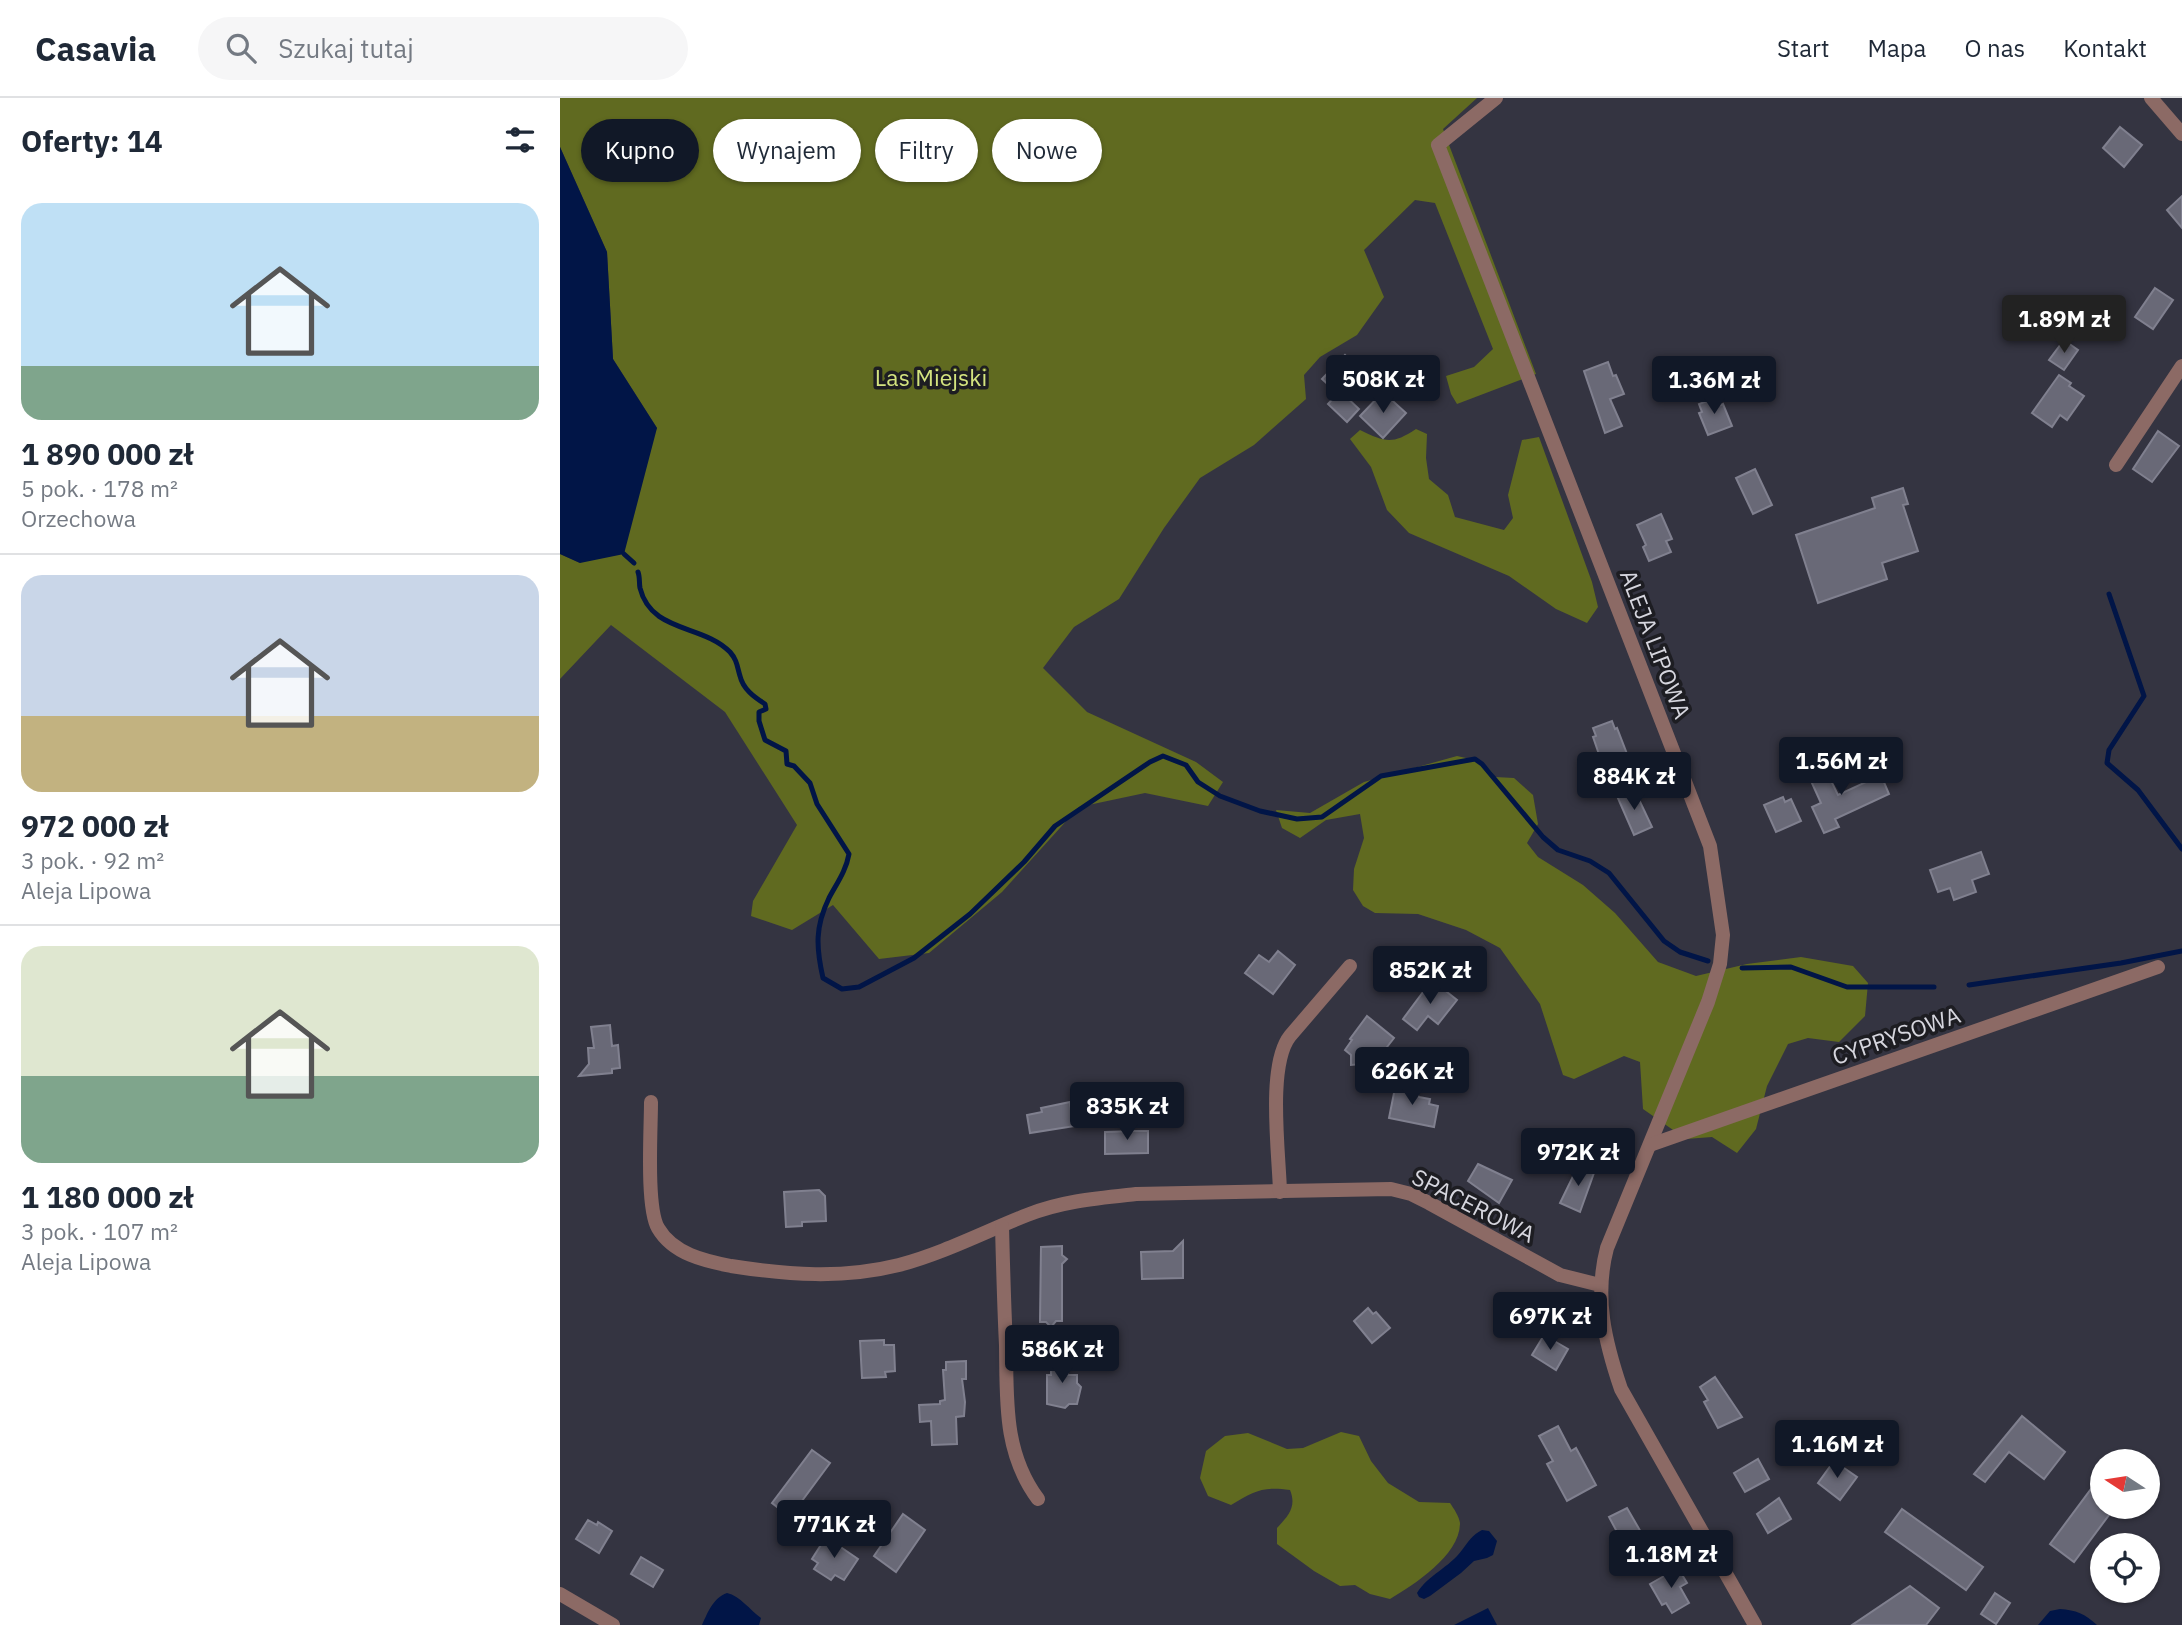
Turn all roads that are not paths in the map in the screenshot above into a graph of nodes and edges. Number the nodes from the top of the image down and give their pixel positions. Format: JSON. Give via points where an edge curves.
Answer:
{"nodes":[{"id":1,"x":1496,"y":98,"type":"edge"},
{"id":2,"x":2151,"y":98,"type":"edge"},
{"id":3,"x":2182,"y":134,"type":"edge"},
{"id":4,"x":2182,"y":366,"type":"edge"},
{"id":5,"x":2116,"y":465,"type":"dead end"},
{"id":6,"x":1350,"y":966,"type":"dead end"},
{"id":7,"x":2158,"y":967,"type":"dead end"},
{"id":8,"x":651,"y":1102,"type":"dead end"},
{"id":9,"x":1650,"y":1145,"type":"junction"},
{"id":10,"x":1280,"y":1192,"type":"junction"},
{"id":11,"x":1002,"y":1226,"type":"junction"},
{"id":12,"x":1600,"y":1285,"type":"junction"},
{"id":13,"x":1038,"y":1499,"type":"dead end"},
{"id":14,"x":560,"y":1594,"type":"edge"},
{"id":15,"x":613,"y":1625,"type":"edge"},
{"id":16,"x":1755,"y":1625,"type":"edge"}],
"edges":[{"from":1,"to":9,"type":"street","name":"ALEJA LIPOWA","via":[[1438,145],[1710,846],[1723,935],[1720,964]]},
{"from":2,"to":3,"type":"street"},
{"from":4,"to":5,"type":"street"},
{"from":6,"to":10,"type":"street","via":[[1282,1049],[1276,1075]]},
{"from":7,"to":9,"type":"street","name":"CYPRYSOWA"},
{"from":8,"to":11,"type":"street","name":"SPACEROWA","via":[[650,1171],[657,1226],[674,1246],[691,1256],[777,1273],[840,1274],[918,1259]]},
{"from":9,"to":12,"type":"street","name":"ALEJA LIPOWA","via":[[1607,1248]]},
{"from":10,"to":11,"type":"street","name":"SPACEROWA","via":[[1101,1198],[1059,1205]]},
{"from":10,"to":12,"type":"street","name":"SPACEROWA","via":[[1391,1189],[1410,1194],[1560,1276]]},
{"from":11,"to":13,"type":"street","via":[[1006,1416],[1017,1463]]},
{"from":12,"to":16,"type":"street","name":"ALEJA LIPOWA","via":[[1601,1315],[1621,1389]]},
{"from":14,"to":15,"type":"street"}]}
